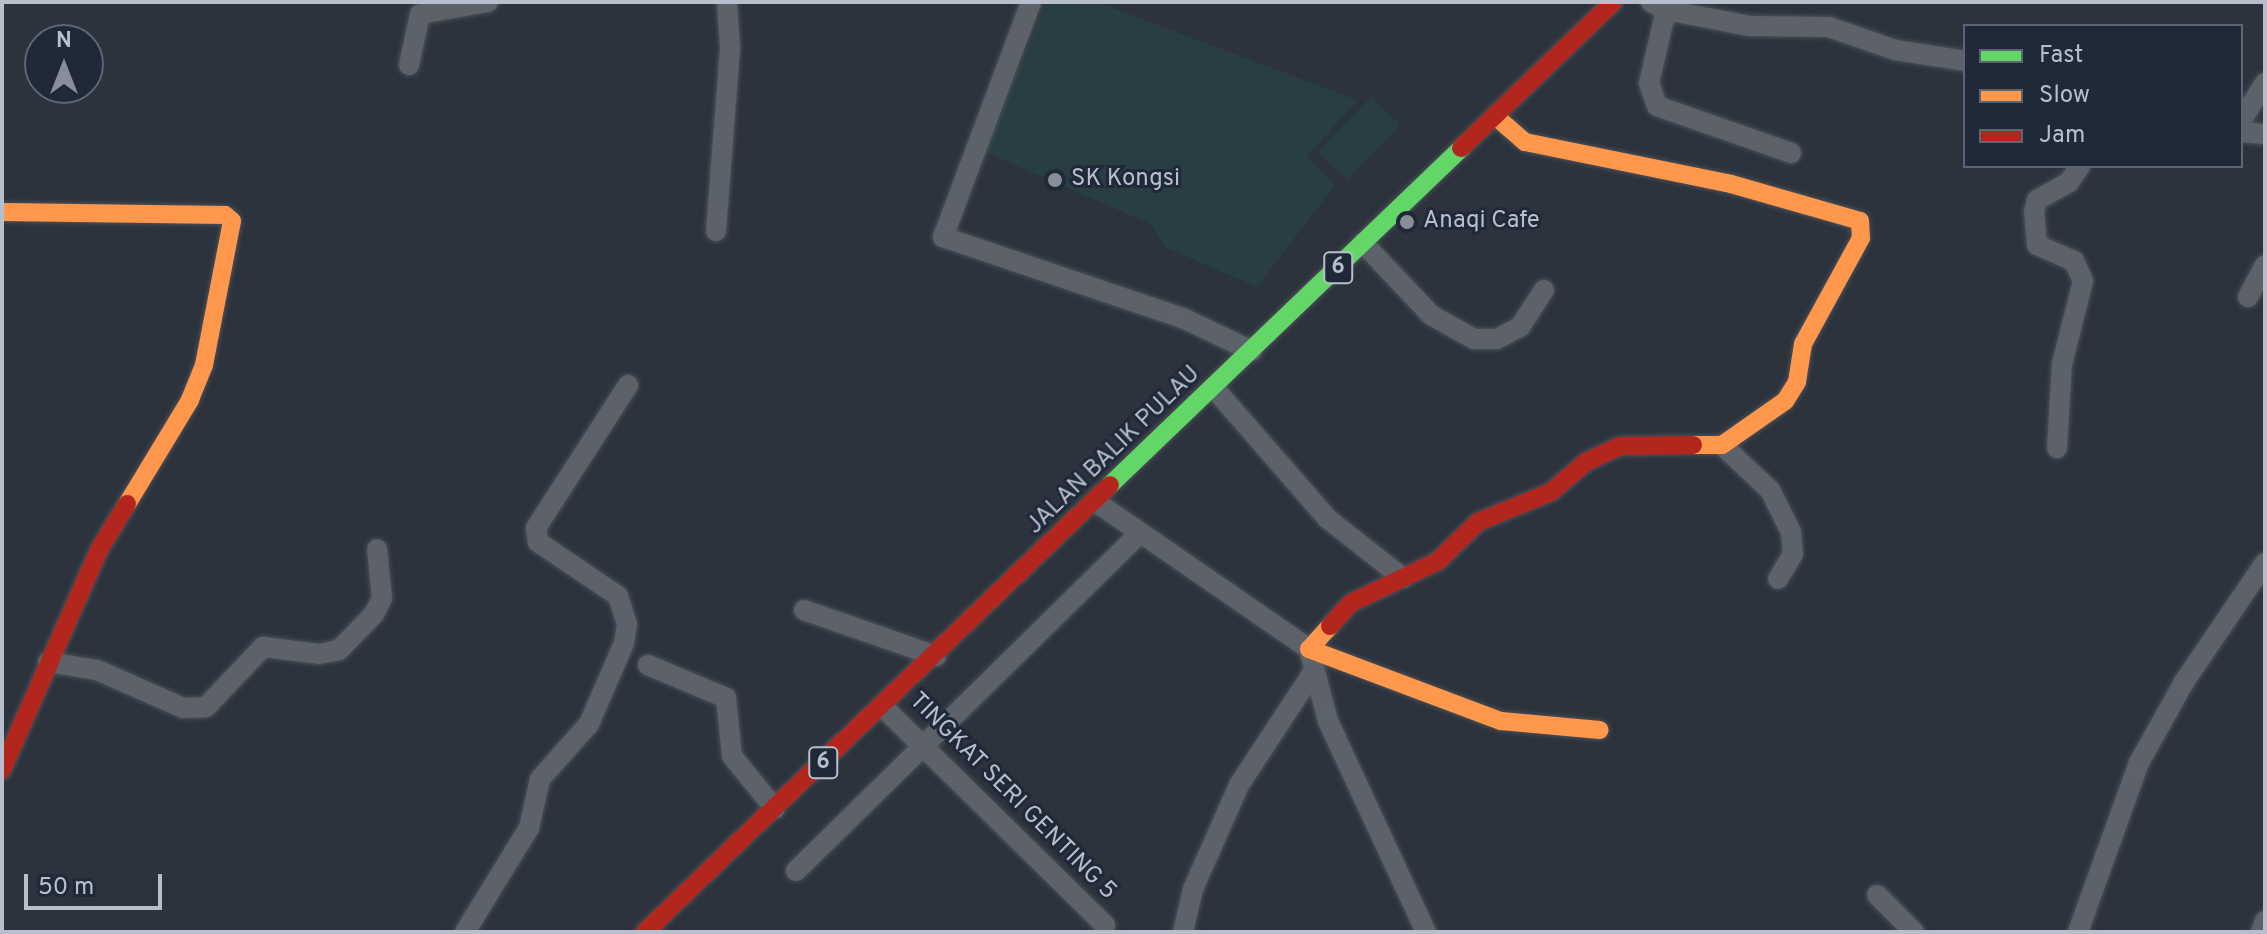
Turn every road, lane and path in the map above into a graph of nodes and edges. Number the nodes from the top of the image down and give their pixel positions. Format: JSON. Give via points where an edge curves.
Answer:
{"nodes":[{"id":1,"x":488,"y":2,"type":"edge"},
{"id":2,"x":727,"y":2,"type":"edge"},
{"id":3,"x":1031,"y":2,"type":"edge"},
{"id":4,"x":1613,"y":2,"type":"edge"},
{"id":5,"x":1658,"y":6,"type":"edge"},
{"id":6,"x":1963,"y":61,"type":"edge"},
{"id":7,"x":409,"y":65,"type":"dead end"},
{"id":8,"x":2265,"y":83,"type":"edge"},
{"id":9,"x":1495,"y":116,"type":"junction"},
{"id":10,"x":2243,"y":118,"type":"edge"},
{"id":11,"x":2243,"y":132,"type":"edge"},
{"id":12,"x":2265,"y":134,"type":"edge"},
{"id":13,"x":1791,"y":153,"type":"dead end"},
{"id":14,"x":2079,"y":168,"type":"edge"},
{"id":15,"x":2,"y":212,"type":"edge"},
{"id":16,"x":716,"y":231,"type":"dead end"},
{"id":17,"x":1363,"y":243,"type":"junction"},
{"id":18,"x":2265,"y":265,"type":"edge"},
{"id":19,"x":1544,"y":290,"type":"dead end"},
{"id":20,"x":2248,"y":297,"type":"dead end"},
{"id":21,"x":1252,"y":351,"type":"junction"},
{"id":22,"x":628,"y":385,"type":"dead end"},
{"id":23,"x":1214,"y":388,"type":"junction"},
{"id":24,"x":1722,"y":445,"type":"junction"},
{"id":25,"x":2057,"y":448,"type":"dead end"},
{"id":26,"x":1096,"y":502,"type":"junction"},
{"id":27,"x":1138,"y":535,"type":"junction"},
{"id":28,"x":377,"y":549,"type":"dead end"},
{"id":29,"x":2265,"y":563,"type":"edge"},
{"id":30,"x":1403,"y":578,"type":"junction"},
{"id":31,"x":1778,"y":579,"type":"dead end"},
{"id":32,"x":804,"y":610,"type":"dead end"},
{"id":33,"x":1309,"y":649,"type":"junction"},
{"id":34,"x":936,"y":656,"type":"junction"},
{"id":35,"x":48,"y":662,"type":"junction"},
{"id":36,"x":648,"y":665,"type":"dead end"},
{"id":37,"x":1314,"y":671,"type":"junction"},
{"id":38,"x":882,"y":706,"type":"junction"},
{"id":39,"x":1600,"y":730,"type":"dead end"},
{"id":40,"x":923,"y":746,"type":"junction"},
{"id":41,"x":2,"y":770,"type":"edge"},
{"id":42,"x":775,"y":809,"type":"junction"},
{"id":43,"x":796,"y":871,"type":"dead end"},
{"id":44,"x":1877,"y":895,"type":"dead end"},
{"id":45,"x":2265,"y":921,"type":"edge"},
{"id":46,"x":1105,"y":925,"type":"dead end"},
{"id":47,"x":465,"y":932,"type":"edge"},
{"id":48,"x":645,"y":932,"type":"edge"},
{"id":49,"x":1183,"y":932,"type":"edge"},
{"id":50,"x":1426,"y":932,"type":"edge"},
{"id":51,"x":1914,"y":932,"type":"edge"},
{"id":52,"x":2078,"y":932,"type":"edge"},
{"id":53,"x":2261,"y":932,"type":"edge"}],
"edges":[{"from":1,"to":7,"type":"street","via":[[420,14]]},
{"from":2,"to":16,"type":"street","via":[[730,47]]},
{"from":3,"to":21,"type":"street","via":[[943,237],[1185,319]]},
{"from":4,"to":9,"type":"street","name":"JALAN BALIK PULAU","number":"6"},
{"from":5,"to":6,"type":"street","via":[[1750,26],[1829,27],[1895,50]]},
{"from":5,"to":13,"type":"street","via":[[1649,83],[1657,106]]},
{"from":8,"to":10,"type":"street"},
{"from":9,"to":17,"type":"street","name":"JALAN BALIK PULAU","number":"6"},
{"from":9,"to":24,"type":"street","via":[[1525,142],[1731,184],[1860,221],[1861,238],[1811,327],[1791,393]]},
{"from":11,"to":12,"type":"street"},
{"from":14,"to":25,"type":"street","via":[[2069,182],[2037,200],[2034,212],[2037,245],[2074,261],[2083,281],[2062,364]]},
{"from":15,"to":35,"type":"street","via":[[225,215],[232,221],[204,365],[190,400],[99,550]]},
{"from":17,"to":19,"type":"street","via":[[1431,315],[1474,339],[1497,339],[1520,327]]},
{"from":17,"to":21,"type":"street","name":"JALAN BALIK PULAU","number":"6"},
{"from":18,"to":20,"type":"street"},
{"from":21,"to":23,"type":"street","name":"JALAN BALIK PULAU","number":"6"},
{"from":22,"to":47,"type":"street","via":[[536,528],[538,542],[618,596],[627,624],[624,643],[589,724],[540,779],[529,828]]},
{"from":23,"to":26,"type":"street","name":"JALAN BALIK PULAU","number":"6"},
{"from":23,"to":30,"type":"street","via":[[1328,519]]},
{"from":24,"to":30,"type":"street","via":[[1621,446],[1586,462],[1551,492],[1494,512],[1438,561]]},
{"from":24,"to":31,"type":"street","via":[[1770,490],[1791,532],[1793,554]]},
{"from":26,"to":27,"type":"street"},
{"from":26,"to":34,"type":"street","name":"JALAN BALIK PULAU","number":"6"},
{"from":27,"to":33,"type":"street"},
{"from":27,"to":40,"type":"street"},
{"from":28,"to":35,"type":"street","via":[[382,598],[374,614],[339,650],[319,654],[263,647],[206,707],[183,708],[97,670]]},
{"from":29,"to":52,"type":"street","via":[[2154,734]]},
{"from":30,"to":33,"type":"street","via":[[1351,603]]},
{"from":32,"to":34,"type":"street"},
{"from":33,"to":37,"type":"street"},
{"from":33,"to":39,"type":"street","via":[[1501,721]]},
{"from":34,"to":38,"type":"street","name":"JALAN BALIK PULAU","number":"6"},
{"from":35,"to":41,"type":"street"},
{"from":36,"to":42,"type":"street","via":[[726,698],[732,756]]},
{"from":37,"to":49,"type":"street","via":[[1239,785],[1193,889]]},
{"from":37,"to":50,"type":"street","via":[[1328,721]]},
{"from":38,"to":40,"type":"street","name":"TINGKAT SERI GENTING 5"},
{"from":38,"to":42,"type":"street","name":"JALAN BALIK PULAU","number":"6"},
{"from":40,"to":43,"type":"street"},
{"from":40,"to":46,"type":"street","name":"TINGKAT SERI GENTING 5"},
{"from":42,"to":48,"type":"street","name":"JALAN BALIK PULAU","number":"6"},
{"from":44,"to":51,"type":"street"},
{"from":45,"to":53,"type":"street"}]}
